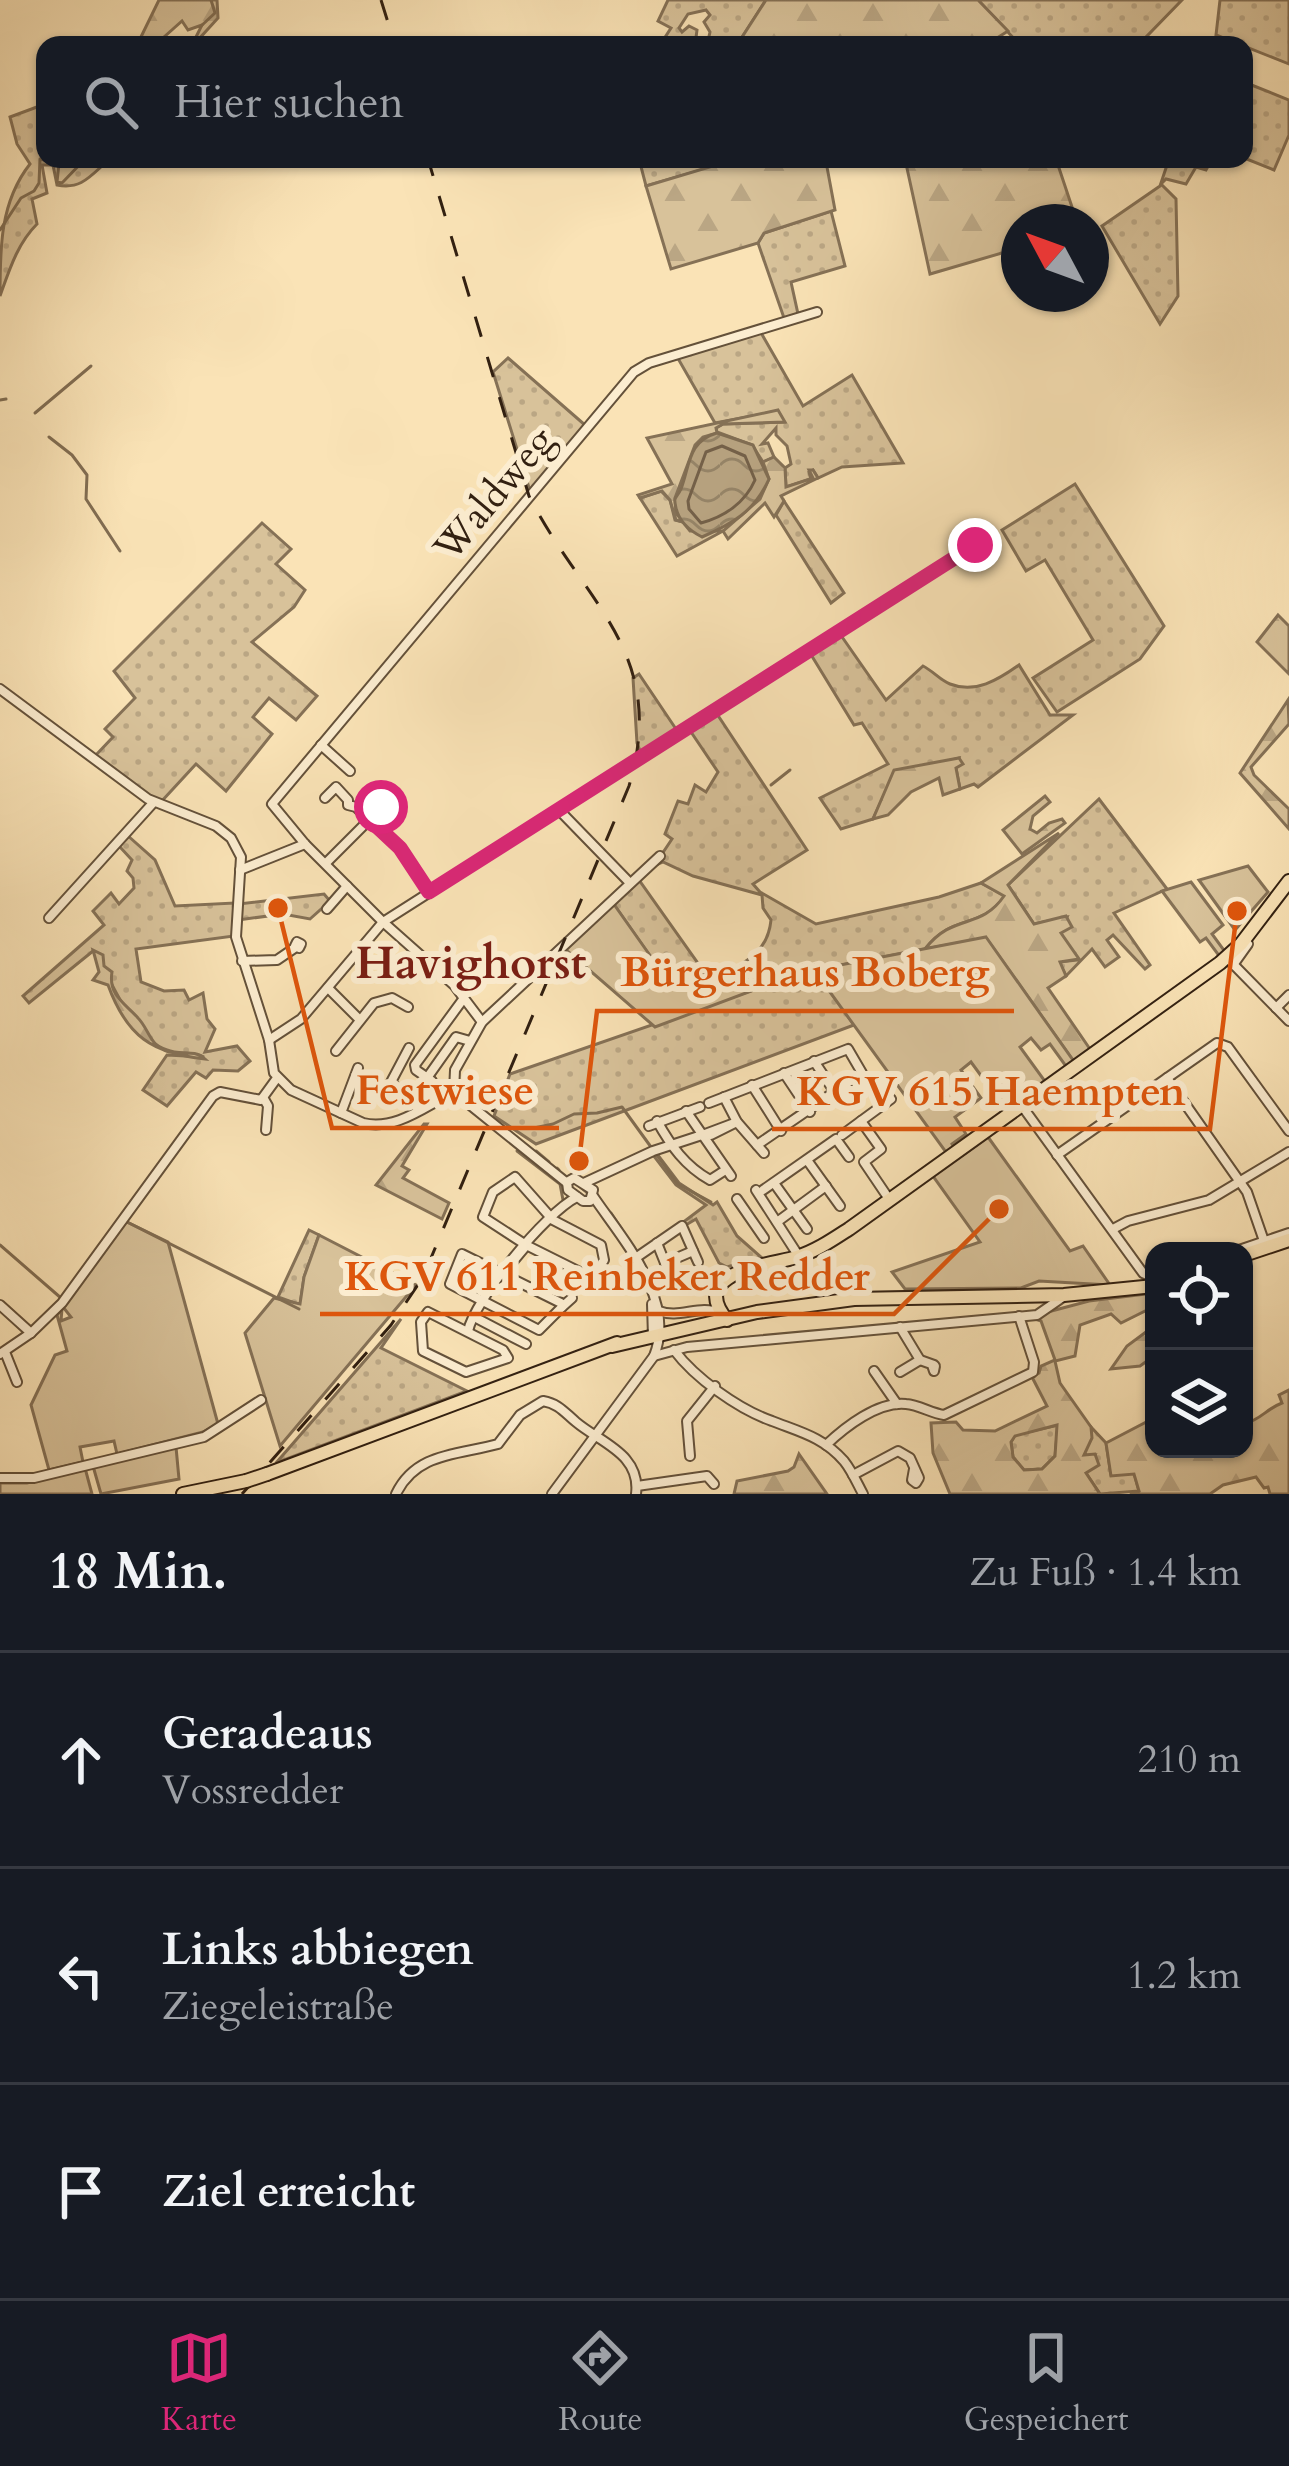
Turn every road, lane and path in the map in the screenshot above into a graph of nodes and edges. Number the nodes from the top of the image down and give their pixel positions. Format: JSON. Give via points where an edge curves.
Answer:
{"nodes":[{"id":1,"x":817,"y":312,"type":"dead end"},
{"id":2,"x":975,"y":545,"type":"dead end"},
{"id":3,"x":0,"y":688,"type":"edge"},
{"id":4,"x":321,"y":745,"type":"junction"},
{"id":5,"x":350,"y":771,"type":"dead end"},
{"id":6,"x":325,"y":798,"type":"dead end"},
{"id":7,"x":390,"y":799,"type":"dead end"},
{"id":8,"x":153,"y":802,"type":"junction"},
{"id":9,"x":559,"y":810,"type":"junction"},
{"id":10,"x":370,"y":820,"type":"junction"},
{"id":11,"x":305,"y":844,"type":"junction"},
{"id":12,"x":660,"y":856,"type":"dead end"},
{"id":13,"x":326,"y":863,"type":"junction"},
{"id":14,"x":240,"y":869,"type":"junction"},
{"id":15,"x":1289,"y":881,"type":"edge"},
{"id":16,"x":629,"y":882,"type":"junction"},
{"id":17,"x":347,"y":886,"type":"junction"},
{"id":18,"x":1289,"y":890,"type":"edge"},
{"id":19,"x":429,"y":892,"type":"junction"},
{"id":20,"x":327,"y":909,"type":"dead end"},
{"id":21,"x":49,"y":918,"type":"dead end"},
{"id":22,"x":383,"y":922,"type":"junction"},
{"id":23,"x":296,"y":946,"type":"dead end"},
{"id":24,"x":242,"y":961,"type":"junction"},
{"id":25,"x":1230,"y":961,"type":"junction"},
{"id":26,"x":328,"y":988,"type":"junction"},
{"id":27,"x":1289,"y":995,"type":"edge"},
{"id":28,"x":464,"y":998,"type":"junction"},
{"id":29,"x":408,"y":1007,"type":"dead end"},
{"id":30,"x":1276,"y":1008,"type":"junction"},
{"id":31,"x":359,"y":1019,"type":"junction"},
{"id":32,"x":1289,"y":1021,"type":"edge"},
{"id":33,"x":482,"y":1022,"type":"junction"},
{"id":34,"x":269,"y":1040,"type":"junction"},
{"id":35,"x":470,"y":1041,"type":"junction"},
{"id":36,"x":409,"y":1048,"type":"dead end"},
{"id":37,"x":336,"y":1051,"type":"dead end"},
{"id":38,"x":814,"y":1061,"type":"junction"},
{"id":39,"x":358,"y":1067,"type":"dead end"},
{"id":40,"x":784,"y":1073,"type":"junction"},
{"id":41,"x":277,"y":1078,"type":"junction"},
{"id":42,"x":1167,"y":1078,"type":"junction"},
{"id":43,"x":752,"y":1085,"type":"junction"},
{"id":44,"x":454,"y":1092,"type":"junction"},
{"id":45,"x":836,"y":1094,"type":"junction"},
{"id":46,"x":724,"y":1097,"type":"junction"},
{"id":47,"x":264,"y":1099,"type":"junction"},
{"id":48,"x":891,"y":1099,"type":"dead end"},
{"id":49,"x":1022,"y":1106,"type":"junction"},
{"id":50,"x":419,"y":1110,"type":"junction"},
{"id":51,"x":686,"y":1111,"type":"junction"},
{"id":52,"x":810,"y":1112,"type":"junction"},
{"id":53,"x":341,"y":1114,"type":"junction"},
{"id":54,"x":861,"y":1121,"type":"junction"},
{"id":55,"x":737,"y":1122,"type":"junction"},
{"id":56,"x":266,"y":1130,"type":"dead end"},
{"id":57,"x":781,"y":1130,"type":"junction"},
{"id":58,"x":1289,"y":1131,"type":"edge"},
{"id":59,"x":705,"y":1134,"type":"junction"},
{"id":60,"x":842,"y":1135,"type":"dead end"},
{"id":61,"x":671,"y":1146,"type":"junction"},
{"id":62,"x":1289,"y":1152,"type":"edge"},
{"id":63,"x":1057,"y":1155,"type":"junction"},
{"id":64,"x":849,"y":1157,"type":"dead end"},
{"id":65,"x":807,"y":1160,"type":"junction"},
{"id":66,"x":1240,"y":1180,"type":"junction"},
{"id":67,"x":774,"y":1183,"type":"junction"},
{"id":68,"x":826,"y":1186,"type":"junction"},
{"id":69,"x":571,"y":1188,"type":"junction"},
{"id":70,"x":591,"y":1190,"type":"junction"},
{"id":71,"x":737,"y":1199,"type":"dead end"},
{"id":72,"x":890,"y":1200,"type":"junction"},
{"id":73,"x":841,"y":1206,"type":"dead end"},
{"id":74,"x":769,"y":1209,"type":"junction"},
{"id":75,"x":793,"y":1210,"type":"junction"},
{"id":76,"x":551,"y":1218,"type":"junction"},
{"id":77,"x":752,"y":1220,"type":"junction"},
{"id":78,"x":777,"y":1222,"type":"junction"},
{"id":79,"x":807,"y":1229,"type":"dead end"},
{"id":80,"x":1113,"y":1229,"type":"junction"},
{"id":81,"x":764,"y":1238,"type":"dead end"},
{"id":82,"x":657,"y":1243,"type":"junction"},
{"id":83,"x":1277,"y":1244,"type":"edge"},
{"id":84,"x":526,"y":1245,"type":"junction"},
{"id":85,"x":693,"y":1251,"type":"junction"},
{"id":86,"x":799,"y":1256,"type":"junction"},
{"id":87,"x":637,"y":1257,"type":"junction"},
{"id":88,"x":698,"y":1262,"type":"dead end"},
{"id":89,"x":504,"y":1272,"type":"junction"},
{"id":90,"x":1145,"y":1275,"type":"edge"},
{"id":91,"x":592,"y":1277,"type":"junction"},
{"id":92,"x":1145,"y":1283,"type":"edge"},
{"id":93,"x":584,"y":1286,"type":"dead end"},
{"id":94,"x":1038,"y":1295,"type":"junction"},
{"id":95,"x":1064,"y":1295,"type":"junction"},
{"id":96,"x":572,"y":1298,"type":"dead end"},
{"id":97,"x":652,"y":1300,"type":"junction"},
{"id":98,"x":484,"y":1303,"type":"junction"},
{"id":99,"x":0,"y":1305,"type":"edge"},
{"id":100,"x":562,"y":1307,"type":"junction"},
{"id":101,"x":657,"y":1310,"type":"junction"},
{"id":102,"x":1048,"y":1310,"type":"junction"},
{"id":103,"x":1019,"y":1316,"type":"junction"},
{"id":104,"x":721,"y":1318,"type":"junction"},
{"id":105,"x":478,"y":1319,"type":"junction"},
{"id":106,"x":901,"y":1327,"type":"junction"},
{"id":107,"x":468,"y":1332,"type":"junction"},
{"id":108,"x":31,"y":1333,"type":"junction"},
{"id":109,"x":653,"y":1340,"type":"junction"},
{"id":110,"x":674,"y":1350,"type":"junction"},
{"id":111,"x":2,"y":1353,"type":"edge"},
{"id":112,"x":508,"y":1358,"type":"junction"},
{"id":113,"x":920,"y":1360,"type":"junction"},
{"id":114,"x":932,"y":1365,"type":"dead end"},
{"id":115,"x":874,"y":1371,"type":"dead end"},
{"id":116,"x":900,"y":1372,"type":"dead end"},
{"id":117,"x":17,"y":1382,"type":"dead end"},
{"id":118,"x":715,"y":1386,"type":"junction"},
{"id":119,"x":261,"y":1400,"type":"dead end"},
{"id":120,"x":897,"y":1404,"type":"junction"},
{"id":121,"x":596,"y":1434,"type":"junction"},
{"id":122,"x":826,"y":1445,"type":"junction"},
{"id":123,"x":690,"y":1456,"type":"dead end"},
{"id":124,"x":914,"y":1468,"type":"dead end"},
{"id":125,"x":853,"y":1475,"type":"junction"},
{"id":126,"x":0,"y":1478,"type":"edge"},
{"id":127,"x":714,"y":1484,"type":"dead end"},
{"id":128,"x":636,"y":1490,"type":"edge"},
{"id":129,"x":183,"y":1494,"type":"edge"},
{"id":130,"x":396,"y":1494,"type":"edge"},
{"id":131,"x":552,"y":1494,"type":"edge"},
{"id":132,"x":862,"y":1494,"type":"edge"}],
"edges":[{"from":1,"to":4,"type":"street","name":"Waldweg","via":[[634,372]]},
{"from":2,"to":9,"type":"street"},
{"from":3,"to":8,"type":"street"},
{"from":4,"to":5,"type":"street"},
{"from":4,"to":11,"type":"street","name":"Waldweg","via":[[272,808]]},
{"from":6,"to":10,"type":"street","via":[[336,787]]},
{"from":7,"to":10,"type":"street"},
{"from":8,"to":14,"type":"street","via":[[223,830],[239,850]]},
{"from":8,"to":21,"type":"street"},
{"from":9,"to":16,"type":"street"},
{"from":9,"to":19,"type":"street"},
{"from":10,"to":13,"type":"street"},
{"from":10,"to":19,"type":"street"},
{"from":11,"to":13,"type":"street"},
{"from":11,"to":14,"type":"street"},
{"from":12,"to":16,"type":"street"},
{"from":13,"to":17,"type":"street"},
{"from":14,"to":24,"type":"street","via":[[235,919]]},
{"from":15,"to":25,"type":"main road"},
{"from":16,"to":33,"type":"street"},
{"from":17,"to":20,"type":"street"},
{"from":17,"to":22,"type":"street"},
{"from":18,"to":25,"type":"street"},
{"from":19,"to":22,"type":"street"},
{"from":22,"to":26,"type":"street"},
{"from":22,"to":28,"type":"street"},
{"from":23,"to":24,"type":"street","via":[[277,960]]},
{"from":24,"to":34,"type":"street"},
{"from":25,"to":30,"type":"street"},
{"from":25,"to":49,"type":"main road"},
{"from":26,"to":31,"type":"street"},
{"from":26,"to":34,"type":"street"},
{"from":27,"to":30,"type":"street"},
{"from":28,"to":33,"type":"street"},
{"from":28,"to":35,"type":"street","via":[[416,1070],[429,1080],[455,1038]]},
{"from":29,"to":31,"type":"street","via":[[382,998]]},
{"from":30,"to":32,"type":"street"},
{"from":31,"to":37,"type":"street"},
{"from":33,"to":35,"type":"street"},
{"from":34,"to":41,"type":"street"},
{"from":35,"to":44,"type":"street"},
{"from":36,"to":50,"type":"street","via":[[391,1082]]},
{"from":38,"to":40,"type":"street"},
{"from":38,"to":45,"type":"street"},
{"from":38,"to":45,"type":"street","via":[[848,1049],[862,1073]]},
{"from":39,"to":53,"type":"street"},
{"from":40,"to":43,"type":"street"},
{"from":40,"to":52,"type":"street"},
{"from":41,"to":47,"type":"street"},
{"from":41,"to":53,"type":"street"},
{"from":42,"to":58,"type":"street","via":[[1225,1045]]},
{"from":42,"to":63,"type":"street"},
{"from":42,"to":66,"type":"street"},
{"from":43,"to":46,"type":"street"},
{"from":43,"to":57,"type":"street"},
{"from":44,"to":50,"type":"street"},
{"from":44,"to":69,"type":"street"},
{"from":45,"to":52,"type":"street"},
{"from":46,"to":51,"type":"street"},
{"from":46,"to":55,"type":"street"},
{"from":47,"to":56,"type":"street"},
{"from":47,"to":108,"type":"street","via":[[218,1093],[62,1303]]},
{"from":48,"to":54,"type":"street"},
{"from":49,"to":63,"type":"street"},
{"from":49,"to":72,"type":"main road"},
{"from":50,"to":53,"type":"street","via":[[382,1126]]},
{"from":51,"to":59,"type":"street"},
{"from":51,"to":61,"type":"street","via":[[653,1124]]},
{"from":52,"to":57,"type":"street"},
{"from":54,"to":60,"type":"street"},
{"from":54,"to":72,"type":"street","via":[[881,1149],[864,1162]]},
{"from":55,"to":57,"type":"street","via":[[761,1149]]},
{"from":55,"to":59,"type":"street"},
{"from":59,"to":61,"type":"street"},
{"from":59,"to":61,"type":"street","via":[[727,1173],[710,1180]]},
{"from":61,"to":70,"type":"street"},
{"from":62,"to":66,"type":"street"},
{"from":63,"to":80,"type":"street"},
{"from":64,"to":65,"type":"street","via":[[836,1139]]},
{"from":65,"to":67,"type":"street"},
{"from":65,"to":68,"type":"street"},
{"from":66,"to":80,"type":"street","via":[[1209,1200]]},
{"from":66,"to":83,"type":"street"},
{"from":67,"to":74,"type":"street","via":[[760,1190]]},
{"from":67,"to":75,"type":"street"},
{"from":68,"to":73,"type":"street"},
{"from":68,"to":75,"type":"street"},
{"from":69,"to":70,"type":"street"},
{"from":69,"to":70,"type":"street"},
{"from":69,"to":76,"type":"street"},
{"from":70,"to":87,"type":"street"},
{"from":71,"to":77,"type":"street"},
{"from":72,"to":86,"type":"main road"},
{"from":74,"to":77,"type":"street"},
{"from":74,"to":78,"type":"street"},
{"from":75,"to":78,"type":"street"},
{"from":75,"to":79,"type":"street"},
{"from":76,"to":84,"type":"street"},
{"from":76,"to":84,"type":"street","via":[[520,1179],[493,1192],[482,1217]]},
{"from":76,"to":91,"type":"street","via":[[601,1245],[604,1261]]},
{"from":77,"to":81,"type":"street"},
{"from":78,"to":86,"type":"street"},
{"from":80,"to":90,"type":"street"},
{"from":82,"to":85,"type":"street","via":[[682,1226]]},
{"from":82,"to":85,"type":"street","via":[[667,1268]]},
{"from":82,"to":87,"type":"street"},
{"from":84,"to":89,"type":"street"},
{"from":84,"to":91,"type":"street"},
{"from":85,"to":88,"type":"street"},
{"from":86,"to":104,"type":"main road","via":[[739,1269],[726,1280]]},
{"from":87,"to":97,"type":"street"},
{"from":89,"to":98,"type":"street"},
{"from":89,"to":98,"type":"street","via":[[460,1256],[449,1282]]},
{"from":89,"to":100,"type":"street"},
{"from":91,"to":93,"type":"street"},
{"from":92,"to":95,"type":"main road"},
{"from":94,"to":95,"type":"main road"},
{"from":94,"to":102,"type":"street"},
{"from":94,"to":104,"type":"main road","via":[[879,1297]]},
{"from":95,"to":102,"type":"street"},
{"from":96,"to":100,"type":"street"},
{"from":97,"to":101,"type":"street"},
{"from":97,"to":109,"type":"street"},
{"from":98,"to":100,"type":"street","via":[[539,1330]]},
{"from":98,"to":105,"type":"street"},
{"from":98,"to":107,"type":"street"},
{"from":99,"to":108,"type":"street"},
{"from":101,"to":104,"type":"street","via":[[703,1309]]},
{"from":101,"to":109,"type":"street"},
{"from":102,"to":103,"type":"street"},
{"from":103,"to":106,"type":"street"},
{"from":103,"to":120,"type":"street","via":[[1033,1372],[944,1415]]},
{"from":104,"to":109,"type":"main road"},
{"from":104,"to":109,"type":"main road"},
{"from":105,"to":107,"type":"street"},
{"from":105,"to":112,"type":"street","via":[[525,1345]]},
{"from":106,"to":110,"type":"street"},
{"from":106,"to":113,"type":"street"},
{"from":107,"to":112,"type":"street"},
{"from":107,"to":112,"type":"street","via":[[428,1312],[423,1351],[466,1372]]},
{"from":108,"to":111,"type":"street"},
{"from":109,"to":110,"type":"street"},
{"from":109,"to":121,"type":"street"},
{"from":109,"to":129,"type":"main road","bridge":true,"via":[[612,1346],[246,1481]]},
{"from":110,"to":118,"type":"street"},
{"from":111,"to":117,"type":"street"},
{"from":113,"to":114,"type":"street"},
{"from":113,"to":116,"type":"street"},
{"from":115,"to":120,"type":"street"},
{"from":118,"to":122,"type":"street"},
{"from":118,"to":123,"type":"street","via":[[687,1421]]},
{"from":119,"to":126,"type":"street","via":[[204,1437],[34,1478]]},
{"from":120,"to":122,"type":"street"},
{"from":121,"to":128,"type":"street","via":[[627,1459]]},
{"from":121,"to":130,"type":"street","via":[[559,1405],[539,1402],[498,1444],[435,1457]]},
{"from":121,"to":131,"type":"street"},
{"from":122,"to":125,"type":"street"},
{"from":124,"to":125,"type":"street","via":[[898,1451]]},
{"from":125,"to":132,"type":"street"},
{"from":127,"to":128,"type":"street","via":[[707,1476]]}]}
